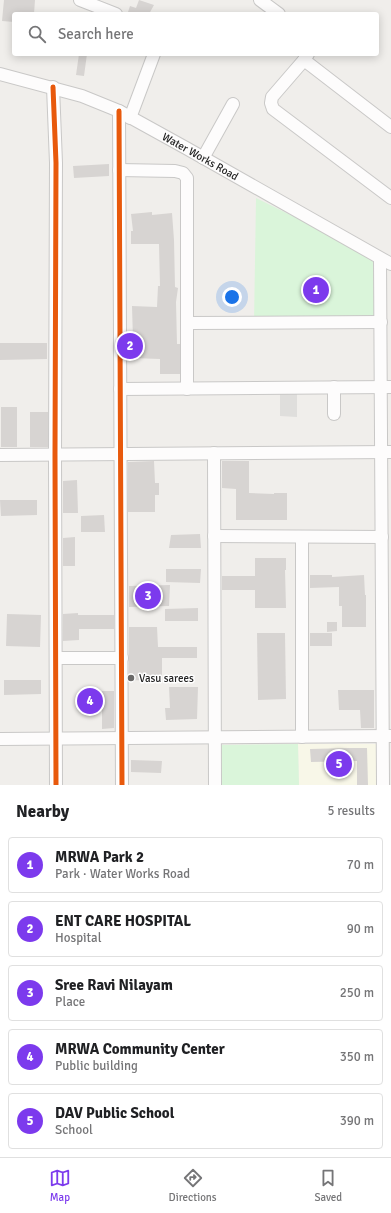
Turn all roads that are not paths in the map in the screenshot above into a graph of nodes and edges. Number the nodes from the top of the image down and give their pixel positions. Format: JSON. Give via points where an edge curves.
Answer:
{"nodes":[{"id":1,"x":80,"y":0,"type":"edge"},
{"id":2,"x":260,"y":0,"type":"edge"},
{"id":3,"x":111,"y":12,"type":"edge"},
{"id":4,"x":276,"y":12,"type":"edge"},
{"id":5,"x":153,"y":56,"type":"edge"},
{"id":6,"x":306,"y":57,"type":"edge"},
{"id":7,"x":0,"y":74,"type":"edge"},
{"id":8,"x":53,"y":87,"type":"junction"},
{"id":9,"x":233,"y":104,"type":"dead end"},
{"id":10,"x":119,"y":112,"type":"junction"},
{"id":11,"x":130,"y":118,"type":"junction"},
{"id":12,"x":391,"y":127,"type":"edge"},
{"id":13,"x":204,"y":158,"type":"junction"},
{"id":14,"x":119,"y":170,"type":"junction"},
{"id":15,"x":391,"y":198,"type":"edge"},
{"id":16,"x":386,"y":261,"type":"edge"},
{"id":17,"x":381,"y":322,"type":"junction"},
{"id":18,"x":187,"y":323,"type":"junction"},
{"id":19,"x":334,"y":387,"type":"junction"},
{"id":20,"x":386,"y":387,"type":"edge"},
{"id":21,"x":187,"y":388,"type":"junction"},
{"id":22,"x":120,"y":389,"type":"junction"},
{"id":23,"x":334,"y":414,"type":"dead end"},
{"id":24,"x":386,"y":452,"type":"edge"},
{"id":25,"x":214,"y":453,"type":"junction"},
{"id":26,"x":121,"y":454,"type":"junction"},
{"id":27,"x":0,"y":455,"type":"edge"},
{"id":28,"x":55,"y":455,"type":"junction"},
{"id":29,"x":214,"y":536,"type":"junction"},
{"id":30,"x":302,"y":536,"type":"junction"},
{"id":31,"x":382,"y":537,"type":"junction"},
{"id":32,"x":57,"y":658,"type":"junction"},
{"id":33,"x":122,"y":658,"type":"junction"},
{"id":34,"x":387,"y":673,"type":"edge"},
{"id":35,"x":387,"y":736,"type":"edge"},
{"id":36,"x":215,"y":737,"type":"junction"},
{"id":37,"x":302,"y":737,"type":"junction"},
{"id":38,"x":0,"y":738,"type":"edge"},
{"id":39,"x":56,"y":738,"type":"junction"},
{"id":40,"x":122,"y":738,"type":"junction"},
{"id":41,"x":56,"y":785,"type":"edge"},
{"id":42,"x":122,"y":785,"type":"edge"},
{"id":43,"x":215,"y":785,"type":"edge"},
{"id":44,"x":383,"y":785,"type":"edge"}],
"edges":[{"from":1,"to":3,"type":"street"},
{"from":2,"to":4,"type":"street"},
{"from":5,"to":11,"type":"street"},
{"from":6,"to":12,"type":"street"},
{"from":6,"to":15,"type":"street","via":[[272,97],[273,109]]},
{"from":7,"to":8,"type":"street","name":"Water Works Road"},
{"from":8,"to":10,"type":"street","name":"Water Works Road"},
{"from":8,"to":28,"type":"street","via":[[56,163]]},
{"from":9,"to":13,"type":"street"},
{"from":10,"to":11,"type":"street","name":"Water Works Road"},
{"from":10,"to":14,"type":"street"},
{"from":11,"to":13,"type":"street","name":"Water Works Road"},
{"from":13,"to":16,"type":"street","name":"Water Works Road"},
{"from":14,"to":18,"type":"street","via":[[175,171],[183,173],[187,178]]},
{"from":14,"to":22,"type":"street"},
{"from":16,"to":17,"type":"street"},
{"from":17,"to":18,"type":"street"},
{"from":17,"to":20,"type":"street"},
{"from":18,"to":21,"type":"street"},
{"from":19,"to":20,"type":"street"},
{"from":19,"to":21,"type":"street"},
{"from":19,"to":23,"type":"street"},
{"from":20,"to":24,"type":"street"},
{"from":21,"to":22,"type":"street"},
{"from":22,"to":26,"type":"street"},
{"from":24,"to":25,"type":"street"},
{"from":24,"to":31,"type":"street"},
{"from":25,"to":26,"type":"street"},
{"from":25,"to":29,"type":"street"},
{"from":26,"to":28,"type":"street"},
{"from":26,"to":33,"type":"street"},
{"from":27,"to":28,"type":"street"},
{"from":28,"to":32,"type":"street"},
{"from":29,"to":30,"type":"street"},
{"from":29,"to":36,"type":"street"},
{"from":30,"to":31,"type":"street"},
{"from":30,"to":37,"type":"street"},
{"from":31,"to":34,"type":"street"},
{"from":32,"to":33,"type":"street"},
{"from":32,"to":39,"type":"street"},
{"from":33,"to":40,"type":"street"},
{"from":34,"to":35,"type":"street"},
{"from":35,"to":37,"type":"street"},
{"from":35,"to":44,"type":"street"},
{"from":36,"to":37,"type":"street"},
{"from":36,"to":40,"type":"street"},
{"from":36,"to":43,"type":"street"},
{"from":38,"to":39,"type":"street"},
{"from":39,"to":40,"type":"street"},
{"from":39,"to":41,"type":"street"},
{"from":40,"to":42,"type":"street"}]}
